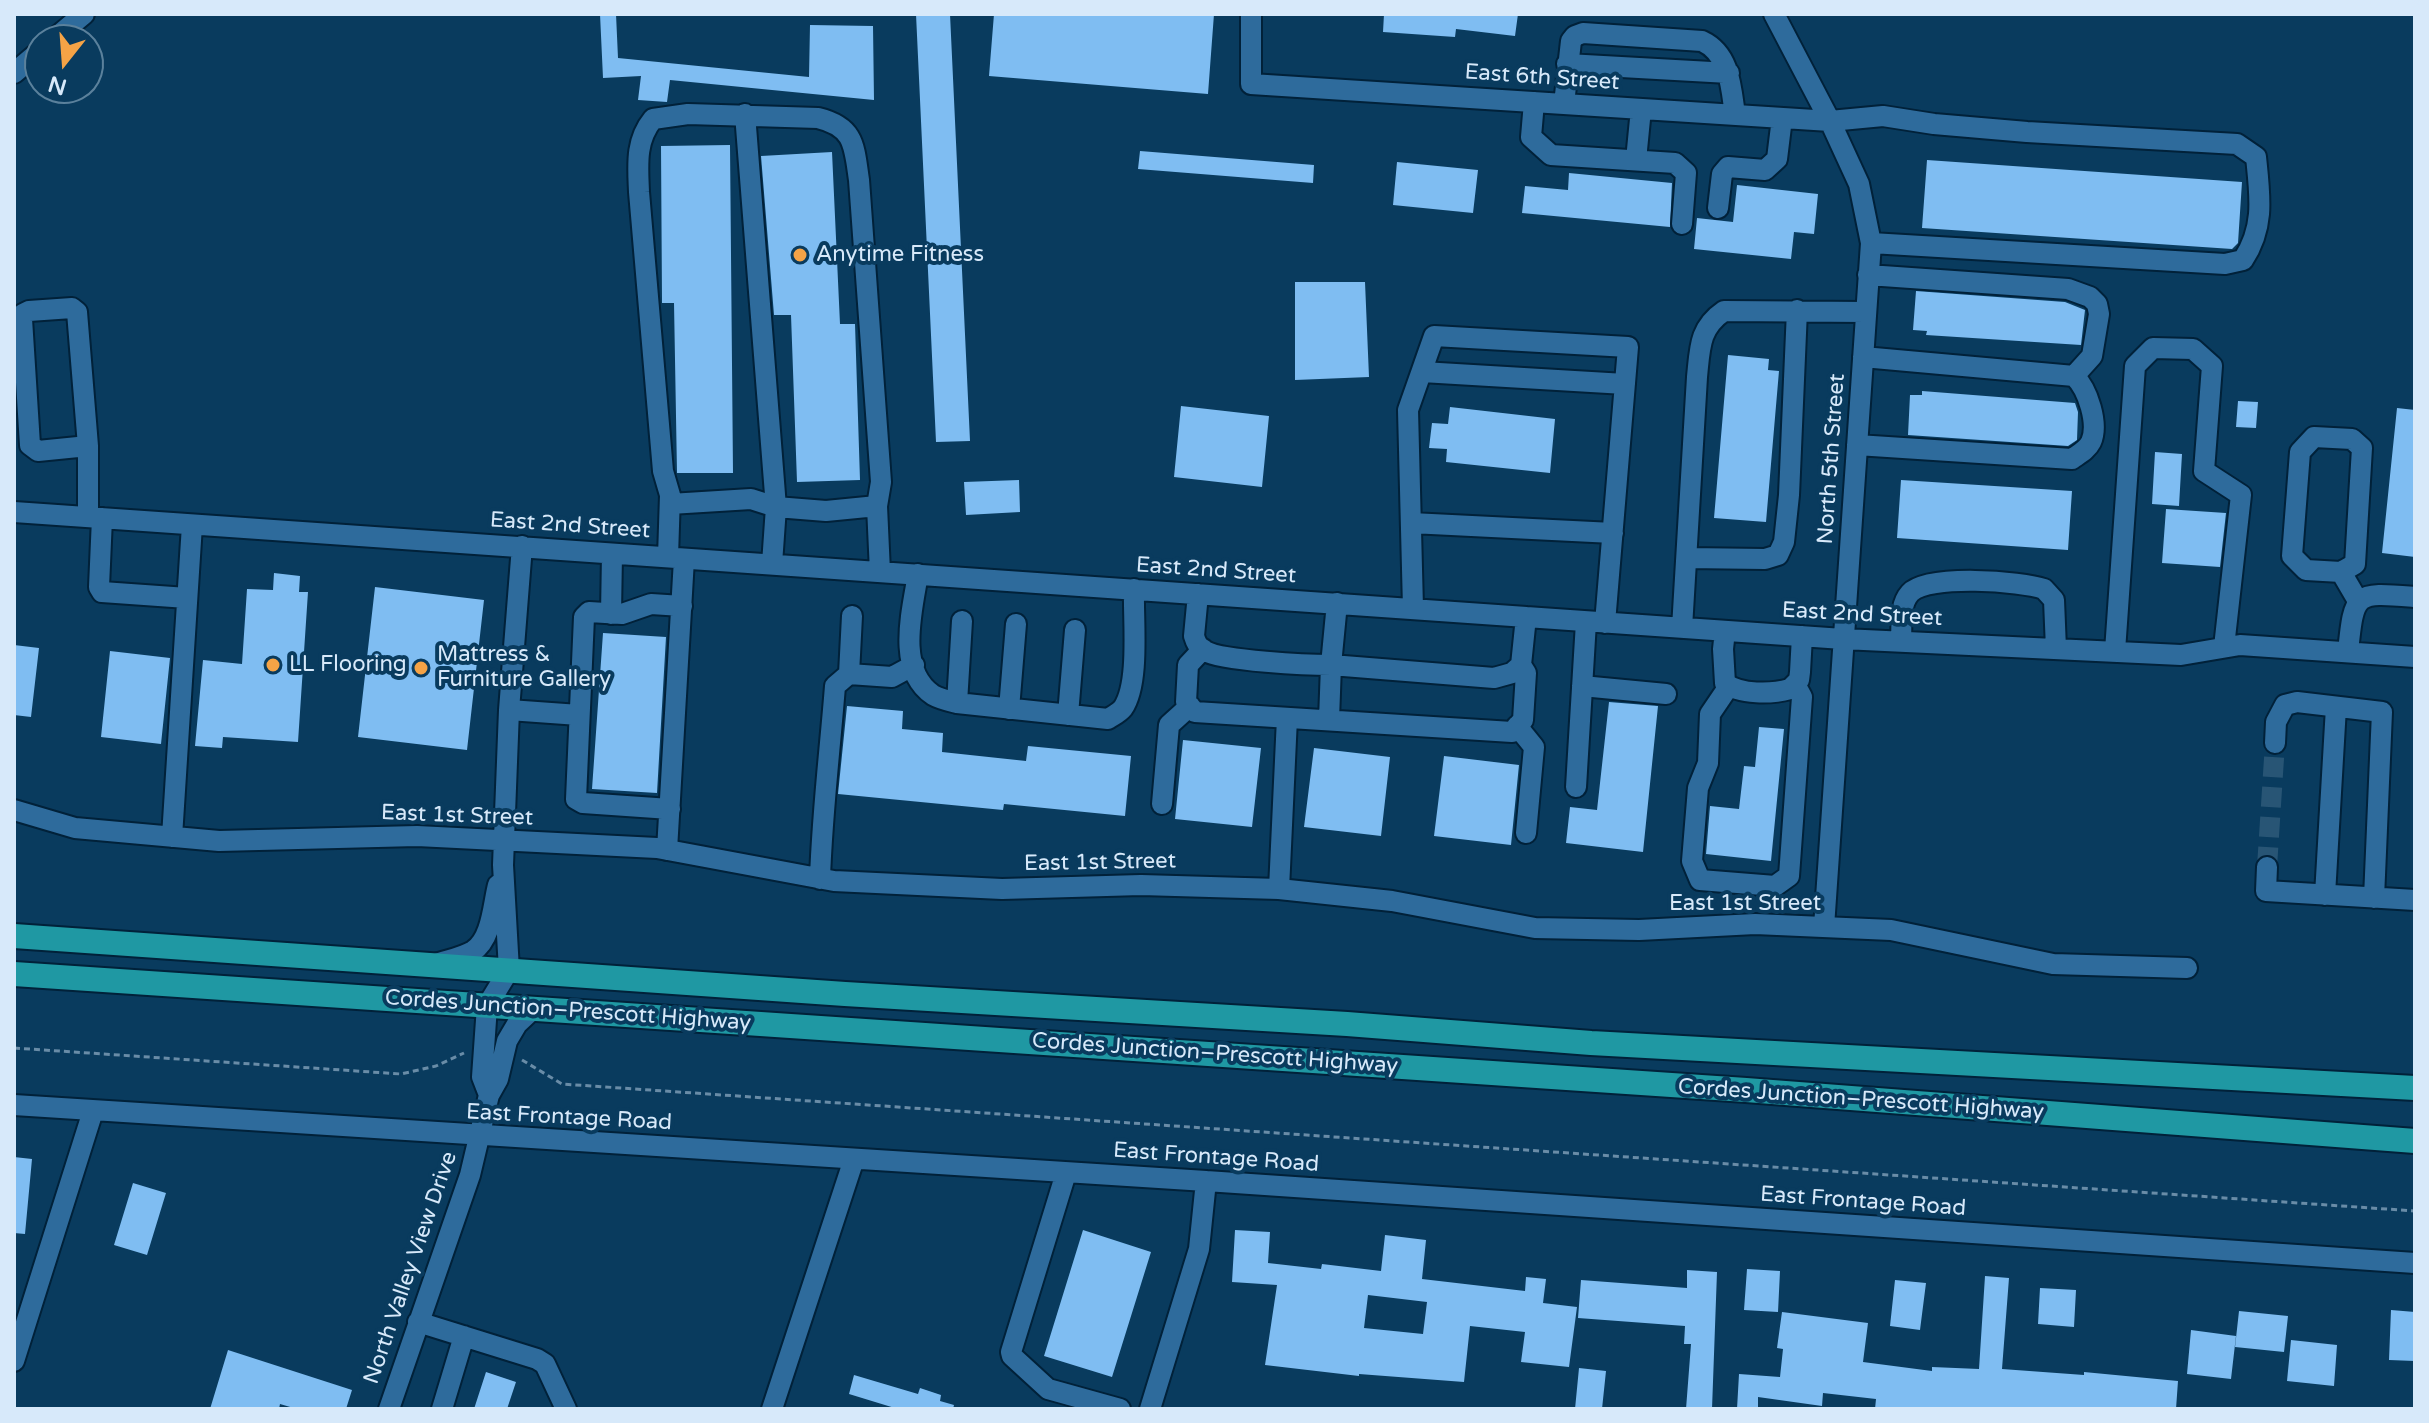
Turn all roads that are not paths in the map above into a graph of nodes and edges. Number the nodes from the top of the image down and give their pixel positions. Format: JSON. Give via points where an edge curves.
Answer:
{"nodes":[{"id":1,"x":1251,"y":14,"type":"edge"},
{"id":2,"x":1774,"y":14,"type":"edge"},
{"id":3,"x":1567,"y":64,"type":"junction"},
{"id":4,"x":1729,"y":73,"type":"junction"},
{"id":5,"x":1534,"y":102,"type":"junction"},
{"id":6,"x":1564,"y":104,"type":"junction"},
{"id":7,"x":1641,"y":109,"type":"junction"},
{"id":8,"x":745,"y":114,"type":"junction"},
{"id":9,"x":1735,"y":115,"type":"junction"},
{"id":10,"x":1782,"y":118,"type":"junction"},
{"id":11,"x":1830,"y":121,"type":"junction"},
{"id":12,"x":1636,"y":160,"type":"junction"},
{"id":13,"x":1718,"y":208,"type":"dead end"},
{"id":14,"x":1682,"y":224,"type":"dead end"},
{"id":15,"x":1871,"y":243,"type":"junction"},
{"id":16,"x":1868,"y":275,"type":"junction"},
{"id":17,"x":1797,"y":310,"type":"junction"},
{"id":18,"x":1866,"y":312,"type":"junction"},
{"id":19,"x":1863,"y":357,"type":"junction"},
{"id":20,"x":1422,"y":372,"type":"junction"},
{"id":21,"x":2074,"y":376,"type":"junction"},
{"id":22,"x":1625,"y":384,"type":"junction"},
{"id":23,"x":1857,"y":445,"type":"junction"},
{"id":24,"x":88,"y":446,"type":"junction"},
{"id":25,"x":670,"y":504,"type":"junction"},
{"id":26,"x":877,"y":506,"type":"junction"},
{"id":27,"x":776,"y":507,"type":"junction"},
{"id":28,"x":14,"y":512,"type":"edge"},
{"id":29,"x":95,"y":518,"type":"junction"},
{"id":30,"x":1411,"y":523,"type":"junction"},
{"id":31,"x":192,"y":525,"type":"junction"},
{"id":32,"x":1613,"y":533,"type":"junction"},
{"id":33,"x":522,"y":546,"type":"junction"},
{"id":34,"x":612,"y":554,"type":"junction"},
{"id":35,"x":676,"y":558,"type":"junction"},
{"id":36,"x":1687,"y":558,"type":"junction"},
{"id":37,"x":772,"y":564,"type":"junction"},
{"id":38,"x":880,"y":572,"type":"junction"},
{"id":39,"x":2341,"y":572,"type":"junction"},
{"id":40,"x":918,"y":574,"type":"junction"},
{"id":41,"x":1134,"y":589,"type":"junction"},
{"id":42,"x":1198,"y":594,"type":"junction"},
{"id":43,"x":2415,"y":597,"type":"edge"},
{"id":44,"x":187,"y":598,"type":"junction"},
{"id":45,"x":2358,"y":601,"type":"junction"},
{"id":46,"x":1337,"y":603,"type":"junction"},
{"id":47,"x":682,"y":606,"type":"junction"},
{"id":48,"x":1413,"y":608,"type":"junction"},
{"id":49,"x":611,"y":614,"type":"junction"},
{"id":50,"x":852,"y":616,"type":"dead end"},
{"id":51,"x":1526,"y":617,"type":"junction"},
{"id":52,"x":962,"y":621,"type":"dead end"},
{"id":53,"x":1596,"y":622,"type":"junction"},
{"id":54,"x":1016,"y":624,"type":"dead end"},
{"id":55,"x":1682,"y":628,"type":"junction"},
{"id":56,"x":1075,"y":630,"type":"dead end"},
{"id":57,"x":1725,"y":631,"type":"junction"},
{"id":58,"x":1802,"y":636,"type":"junction"},
{"id":59,"x":1843,"y":639,"type":"junction"},
{"id":60,"x":1901,"y":641,"type":"junction"},
{"id":61,"x":2224,"y":647,"type":"junction"},
{"id":62,"x":1203,"y":649,"type":"junction"},
{"id":63,"x":2056,"y":649,"type":"junction"},
{"id":64,"x":2115,"y":651,"type":"junction"},
{"id":65,"x":2348,"y":652,"type":"junction"},
{"id":66,"x":2415,"y":657,"type":"edge"},
{"id":67,"x":914,"y":665,"type":"junction"},
{"id":68,"x":1331,"y":665,"type":"junction"},
{"id":69,"x":1521,"y":665,"type":"junction"},
{"id":70,"x":849,"y":674,"type":"junction"},
{"id":71,"x":1795,"y":684,"type":"junction"},
{"id":72,"x":1582,"y":686,"type":"junction"},
{"id":73,"x":1729,"y":686,"type":"junction"},
{"id":74,"x":1666,"y":694,"type":"dead end"},
{"id":75,"x":957,"y":703,"type":"junction"},
{"id":76,"x":1190,"y":706,"type":"junction"},
{"id":77,"x":2336,"y":707,"type":"junction"},
{"id":78,"x":1009,"y":709,"type":"junction"},
{"id":79,"x":509,"y":710,"type":"junction"},
{"id":80,"x":579,"y":715,"type":"junction"},
{"id":81,"x":1068,"y":715,"type":"junction"},
{"id":82,"x":1287,"y":718,"type":"junction"},
{"id":83,"x":1329,"y":720,"type":"junction"},
{"id":84,"x":1517,"y":726,"type":"junction"},
{"id":85,"x":2275,"y":743,"type":"tunnel mouth"},
{"id":86,"x":1576,"y":787,"type":"dead end"},
{"id":87,"x":1162,"y":804,"type":"dead end"},
{"id":88,"x":670,"y":809,"type":"junction"},
{"id":89,"x":14,"y":810,"type":"edge"},
{"id":90,"x":1526,"y":833,"type":"dead end"},
{"id":91,"x":172,"y":837,"type":"junction"},
{"id":92,"x":504,"y":841,"type":"junction"},
{"id":93,"x":667,"y":850,"type":"junction"},
{"id":94,"x":503,"y":865,"type":"junction"},
{"id":95,"x":2267,"y":867,"type":"tunnel mouth"},
{"id":96,"x":820,"y":879,"type":"junction"},
{"id":97,"x":1279,"y":889,"type":"junction"},
{"id":98,"x":2325,"y":895,"type":"junction"},
{"id":99,"x":2374,"y":898,"type":"junction"},
{"id":100,"x":2415,"y":900,"type":"edge"},
{"id":101,"x":1824,"y":927,"type":"junction"},
{"id":102,"x":14,"y":936,"type":"edge"},
{"id":103,"x":435,"y":964,"type":"junction"},
{"id":104,"x":2187,"y":968,"type":"dead end"},
{"id":105,"x":509,"y":970,"type":"junction"},
{"id":106,"x":14,"y":974,"type":"edge"},
{"id":107,"x":487,"y":1006,"type":"junction"},
{"id":108,"x":533,"y":1009,"type":"junction"},
{"id":109,"x":2415,"y":1088,"type":"edge"},
{"id":110,"x":489,"y":1095,"type":"junction"},
{"id":111,"x":14,"y":1105,"type":"edge"},
{"id":112,"x":93,"y":1111,"type":"junction"},
{"id":113,"x":480,"y":1136,"type":"junction"},
{"id":114,"x":2415,"y":1141,"type":"edge"},
{"id":115,"x":854,"y":1159,"type":"junction"},
{"id":116,"x":1066,"y":1173,"type":"junction"},
{"id":117,"x":1206,"y":1181,"type":"junction"},
{"id":118,"x":2415,"y":1263,"type":"edge"},
{"id":119,"x":418,"y":1322,"type":"junction"},
{"id":120,"x":464,"y":1336,"type":"junction"},
{"id":121,"x":14,"y":1361,"type":"edge"},
{"id":122,"x":389,"y":1409,"type":"edge"},
{"id":123,"x":442,"y":1409,"type":"edge"},
{"id":124,"x":566,"y":1409,"type":"edge"},
{"id":125,"x":772,"y":1409,"type":"edge"},
{"id":126,"x":1120,"y":1409,"type":"edge"},
{"id":127,"x":1150,"y":1409,"type":"edge"}],
"edges":[{"from":1,"to":5,"type":"street","name":"East 6th Street","via":[[1251,84]]},
{"from":2,"to":11,"type":"street","name":"North 5th Street"},
{"from":3,"to":4,"type":"street"},
{"from":3,"to":4,"type":"street","via":[[1571,41],[1583,33],[1702,41],[1717,51]]},
{"from":3,"to":6,"type":"street"},
{"from":4,"to":9,"type":"street"},
{"from":5,"to":6,"type":"street","name":"East 6th Street"},
{"from":5,"to":12,"type":"street","via":[[1531,137],[1551,155]]},
{"from":6,"to":7,"type":"street","name":"East 6th Street"},
{"from":7,"to":9,"type":"street","name":"East 6th Street"},
{"from":7,"to":12,"type":"street"},
{"from":8,"to":25,"type":"street","via":[[653,119],[640,144],[639,192]]},
{"from":8,"to":26,"type":"street","via":[[831,121],[853,141],[881,482]]},
{"from":8,"to":27,"type":"street"},
{"from":9,"to":10,"type":"street","name":"East 6th Street"},
{"from":10,"to":11,"type":"street","name":"East 6th Street"},
{"from":10,"to":13,"type":"street","via":[[1777,159],[1765,170],[1728,167],[1722,174]]},
{"from":11,"to":15,"type":"street","name":"North 5th Street","via":[[1859,184]]},
{"from":11,"to":15,"type":"street","name":"East 6th Street","via":[[1883,116],[2027,132],[2237,144],[2256,157],[2259,220],[2255,242],[2243,260],[2225,264]]},
{"from":12,"to":14,"type":"street","via":[[1675,163],[1686,173]]},
{"from":15,"to":16,"type":"street","name":"North 5th Street"},
{"from":16,"to":18,"type":"street","name":"North 5th Street"},
{"from":16,"to":21,"type":"street","via":[[2068,289],[2090,297],[2099,314],[2092,356]]},
{"from":17,"to":18,"type":"street"},
{"from":17,"to":36,"type":"street","via":[[1724,311],[1708,321],[1697,377]]},
{"from":17,"to":36,"type":"street","via":[[1784,542],[1778,555],[1765,559]]},
{"from":18,"to":19,"type":"street","name":"North 5th Street"},
{"from":19,"to":21,"type":"street"},
{"from":19,"to":23,"type":"street","name":"North 5th Street"},
{"from":20,"to":22,"type":"street"},
{"from":20,"to":22,"type":"street","via":[[1434,336],[1628,347]]},
{"from":20,"to":30,"type":"street","via":[[1408,410]]},
{"from":21,"to":23,"type":"street","via":[[2089,395],[2093,429],[2091,441],[2072,459]]},
{"from":22,"to":32,"type":"street"},
{"from":23,"to":59,"type":"street","name":"North 5th Street"},
{"from":24,"to":24,"type":"street","via":[[77,312],[29,311],[22,319],[30,445],[38,451]]},
{"from":24,"to":29,"type":"street"},
{"from":25,"to":27,"type":"street","via":[[751,499]]},
{"from":25,"to":35,"type":"street"},
{"from":26,"to":27,"type":"street","via":[[826,511]]},
{"from":26,"to":38,"type":"street"},
{"from":27,"to":37,"type":"street"},
{"from":28,"to":29,"type":"street","name":"East 2nd Street"},
{"from":29,"to":31,"type":"street","name":"East 2nd Street"},
{"from":29,"to":44,"type":"street","via":[[102,592]]},
{"from":30,"to":32,"type":"street"},
{"from":30,"to":48,"type":"street"},
{"from":31,"to":33,"type":"street","name":"East 2nd Street"},
{"from":31,"to":44,"type":"street"},
{"from":32,"to":53,"type":"street"},
{"from":33,"to":34,"type":"street","name":"East 2nd Street"},
{"from":33,"to":79,"type":"street"},
{"from":34,"to":35,"type":"street","name":"East 2nd Street"},
{"from":34,"to":49,"type":"street"},
{"from":35,"to":37,"type":"street","name":"East 2nd Street"},
{"from":35,"to":47,"type":"street"},
{"from":36,"to":55,"type":"street"},
{"from":37,"to":38,"type":"street","name":"East 2nd Street"},
{"from":38,"to":40,"type":"street","name":"East 2nd Street"},
{"from":39,"to":39,"type":"street","via":[[2306,570],[2292,556],[2300,452],[2314,437],[2352,439],[2362,448],[2355,564]]},
{"from":39,"to":45,"type":"street"},
{"from":40,"to":41,"type":"street","name":"East 2nd Street"},
{"from":40,"to":67,"type":"street","via":[[909,649]]},
{"from":41,"to":42,"type":"street","name":"East 2nd Street"},
{"from":41,"to":81,"type":"street","via":[[1128,699],[1108,719]]},
{"from":42,"to":46,"type":"street","name":"East 2nd Street"},
{"from":42,"to":62,"type":"street","via":[[1194,636]]},
{"from":43,"to":45,"type":"street","via":[[2366,595]]},
{"from":44,"to":91,"type":"street"},
{"from":45,"to":65,"type":"street"},
{"from":46,"to":48,"type":"street","name":"East 2nd Street"},
{"from":46,"to":68,"type":"street"},
{"from":47,"to":49,"type":"street","via":[[651,604]]},
{"from":47,"to":88,"type":"street"},
{"from":48,"to":51,"type":"street","name":"East 2nd Street"},
{"from":49,"to":80,"type":"street","via":[[589,612],[584,617]]},
{"from":50,"to":70,"type":"street"},
{"from":51,"to":53,"type":"street","name":"East 2nd Street"},
{"from":51,"to":69,"type":"street"},
{"from":52,"to":75,"type":"street"},
{"from":53,"to":55,"type":"street","name":"East 2nd Street"},
{"from":53,"to":72,"type":"street"},
{"from":54,"to":78,"type":"street"},
{"from":55,"to":57,"type":"street","name":"East 2nd Street"},
{"from":56,"to":81,"type":"street"},
{"from":57,"to":58,"type":"street","name":"East 2nd Street"},
{"from":57,"to":73,"type":"street","via":[[1724,676]]},
{"from":58,"to":59,"type":"street","name":"East 2nd Street"},
{"from":58,"to":71,"type":"street"},
{"from":59,"to":60,"type":"street","name":"East 2nd Street"},
{"from":59,"to":101,"type":"street","name":"North 5th Street"},
{"from":60,"to":63,"type":"street","name":"East 2nd Street"},
{"from":60,"to":63,"type":"street","via":[[1908,594],[1931,582],[1952,580],[2044,589],[2054,600]]},
{"from":61,"to":64,"type":"street","name":"East 2nd Street","via":[[2181,655]]},
{"from":61,"to":64,"type":"street","via":[[2241,495],[2204,471],[2212,366],[2193,349],[2153,348],[2135,366]]},
{"from":61,"to":65,"type":"street","name":"East 2nd Street"},
{"from":62,"to":68,"type":"street","via":[[1213,655]]},
{"from":62,"to":76,"type":"street","via":[[1188,665]]},
{"from":63,"to":64,"type":"street","name":"East 2nd Street"},
{"from":65,"to":66,"type":"street","name":"East 2nd Street"},
{"from":67,"to":70,"type":"street","via":[[892,677]]},
{"from":67,"to":75,"type":"street","via":[[920,683],[935,696]]},
{"from":68,"to":69,"type":"street","via":[[1494,678]]},
{"from":68,"to":83,"type":"street"},
{"from":69,"to":84,"type":"street","via":[[1526,673],[1523,720]]},
{"from":70,"to":96,"type":"street","via":[[835,686]]},
{"from":71,"to":73,"type":"street","via":[[1780,692]]},
{"from":71,"to":73,"type":"street","via":[[1802,697],[1789,876],[1775,886],[1700,880],[1692,861],[1710,714]]},
{"from":72,"to":74,"type":"street"},
{"from":72,"to":86,"type":"street"},
{"from":75,"to":78,"type":"street"},
{"from":76,"to":82,"type":"street","via":[[1195,712]]},
{"from":76,"to":87,"type":"street","via":[[1169,725]]},
{"from":77,"to":85,"type":"street","via":[[2285,705],[2276,722]]},
{"from":77,"to":98,"type":"street"},
{"from":77,"to":99,"type":"street","via":[[2382,712]]},
{"from":78,"to":81,"type":"street"},
{"from":79,"to":80,"type":"street"},
{"from":79,"to":92,"type":"street"},
{"from":80,"to":88,"type":"street","via":[[579,802]]},
{"from":82,"to":83,"type":"street"},
{"from":82,"to":97,"type":"street"},
{"from":83,"to":84,"type":"street","via":[[1512,732]]},
{"from":84,"to":90,"type":"street","via":[[1534,747]]},
{"from":88,"to":93,"type":"street"},
{"from":89,"to":91,"type":"street","name":"East 1st Street","via":[[75,828]]},
{"from":91,"to":92,"type":"street","name":"East 1st Street"},
{"from":92,"to":93,"type":"street","name":"East 1st Street"},
{"from":92,"to":94,"type":"street"},
{"from":93,"to":96,"type":"street","name":"East 1st Street"},
{"from":94,"to":103,"type":"street","via":[[480,945]]},
{"from":94,"to":105,"type":"street"},
{"from":95,"to":98,"type":"street","via":[[2266,891]]},
{"from":96,"to":97,"type":"street","name":"East 1st Street","via":[[1002,889]]},
{"from":97,"to":101,"type":"street","name":"East 1st Street","via":[[1392,901],[1535,928]]},
{"from":98,"to":99,"type":"street"},
{"from":99,"to":100,"type":"street"},
{"from":101,"to":104,"type":"street","name":"East 1st Street","via":[[1891,930],[2053,964]]},
{"from":102,"to":103,"type":"main road","name":"Cordes Junction–Prescott Highway"},
{"from":103,"to":105,"type":"main road","name":"Cordes Junction–Prescott Highway"},
{"from":105,"to":107,"type":"street","name":"North Valley View Drive"},
{"from":105,"to":109,"type":"main road","name":"Cordes Junction–Prescott Highway","via":[[1591,1043]]},
{"from":106,"to":107,"type":"main road","name":"Cordes Junction–Prescott Highway"},
{"from":107,"to":108,"type":"main road","name":"Cordes Junction–Prescott Highway"},
{"from":107,"to":110,"type":"street","name":"North Valley View Drive","via":[[482,1077]]},
{"from":108,"to":110,"type":"street","name":"North Valley View Drive","via":[[511,1032]]},
{"from":108,"to":114,"type":"main road","name":"Cordes Junction–Prescott Highway","via":[[1731,1089]]},
{"from":110,"to":113,"type":"street","name":"North Valley View Drive"},
{"from":111,"to":112,"type":"street","name":"East Frontage Road"},
{"from":112,"to":113,"type":"street","name":"East Frontage Road"},
{"from":112,"to":121,"type":"street"},
{"from":113,"to":115,"type":"street","name":"East Frontage Road"},
{"from":113,"to":119,"type":"street","name":"North Valley View Drive"},
{"from":115,"to":116,"type":"street","name":"East Frontage Road"},
{"from":115,"to":125,"type":"street"},
{"from":116,"to":117,"type":"street","name":"East Frontage Road"},
{"from":116,"to":126,"type":"street","via":[[1011,1352],[1048,1389]]},
{"from":117,"to":118,"type":"street","name":"East Frontage Road"},
{"from":117,"to":127,"type":"street","via":[[1199,1249]]},
{"from":119,"to":120,"type":"street"},
{"from":119,"to":122,"type":"street","name":"North Valley View Drive"},
{"from":120,"to":123,"type":"street"},
{"from":120,"to":124,"type":"street","via":[[545,1364]]}]}
